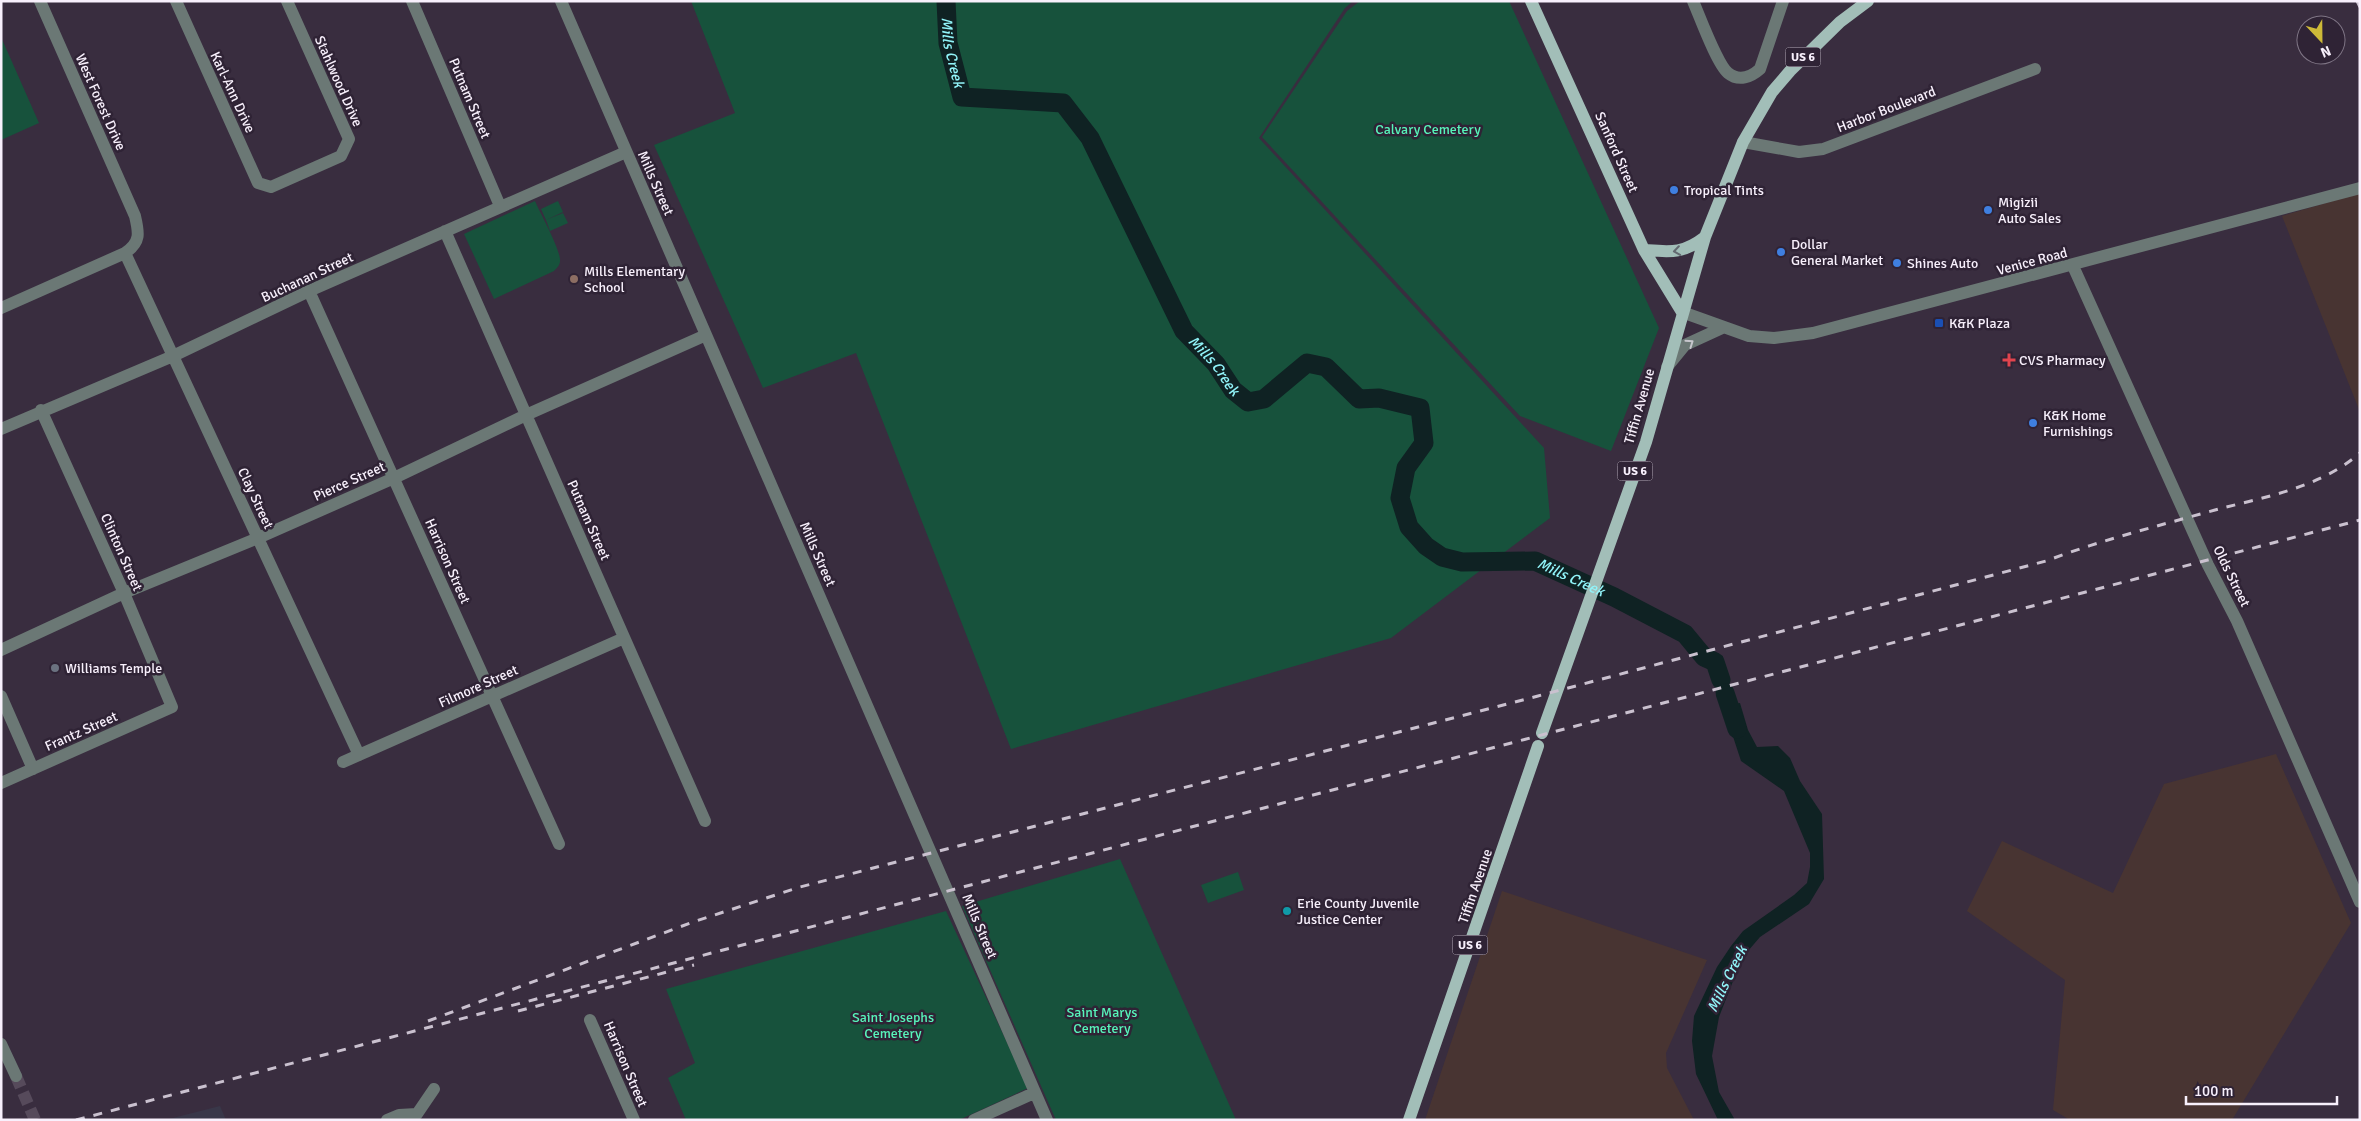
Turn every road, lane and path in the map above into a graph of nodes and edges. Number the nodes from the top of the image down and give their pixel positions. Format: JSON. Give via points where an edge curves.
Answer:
{"nodes":[{"id":1,"x":40,"y":1,"type":"edge"},
{"id":2,"x":176,"y":1,"type":"edge"},
{"id":3,"x":287,"y":1,"type":"edge"},
{"id":4,"x":412,"y":1,"type":"edge"},
{"id":5,"x":561,"y":1,"type":"edge"},
{"id":6,"x":1531,"y":1,"type":"edge"},
{"id":7,"x":1693,"y":1,"type":"edge"},
{"id":8,"x":1783,"y":1,"type":"edge"},
{"id":9,"x":1868,"y":1,"type":"edge"},
{"id":10,"x":2035,"y":69,"type":"dead end"},
{"id":11,"x":1743,"y":142,"type":"junction"},
{"id":12,"x":626,"y":152,"type":"junction"},
{"id":13,"x":270,"y":187,"type":"joint"},
{"id":14,"x":2360,"y":188,"type":"edge"},
{"id":15,"x":500,"y":206,"type":"junction"},
{"id":16,"x":445,"y":231,"type":"junction"},
{"id":17,"x":1705,"y":237,"type":"junction"},
{"id":18,"x":1644,"y":250,"type":"junction"},
{"id":19,"x":125,"y":253,"type":"junction"},
{"id":20,"x":2073,"y":266,"type":"junction"},
{"id":21,"x":309,"y":292,"type":"junction"},
{"id":22,"x":1,"y":308,"type":"edge"},
{"id":23,"x":1682,"y":312,"type":"junction"},
{"id":24,"x":1722,"y":328,"type":"junction"},
{"id":25,"x":706,"y":335,"type":"junction"},
{"id":26,"x":173,"y":356,"type":"junction"},
{"id":27,"x":1666,"y":368,"type":"junction"},
{"id":28,"x":41,"y":410,"type":"junction"},
{"id":29,"x":526,"y":415,"type":"junction"},
{"id":30,"x":1,"y":428,"type":"edge"},
{"id":31,"x":394,"y":478,"type":"junction"},
{"id":32,"x":258,"y":538,"type":"junction"},
{"id":33,"x":124,"y":593,"type":"junction"},
{"id":34,"x":624,"y":638,"type":"junction"},
{"id":35,"x":1,"y":650,"type":"edge"},
{"id":36,"x":1,"y":696,"type":"edge"},
{"id":37,"x":492,"y":696,"type":"junction"},
{"id":38,"x":172,"y":707,"type":"joint"},
{"id":39,"x":1542,"y":733,"type":"dead end"},
{"id":40,"x":1538,"y":746,"type":"dead end"},
{"id":41,"x":359,"y":755,"type":"junction"},
{"id":42,"x":343,"y":762,"type":"dead end"},
{"id":43,"x":33,"y":769,"type":"junction"},
{"id":44,"x":1,"y":783,"type":"edge"},
{"id":45,"x":705,"y":821,"type":"dead end"},
{"id":46,"x":559,"y":844,"type":"dead end"},
{"id":47,"x":2360,"y":902,"type":"edge"},
{"id":48,"x":590,"y":1020,"type":"dead end"},
{"id":49,"x":1,"y":1044,"type":"edge"},
{"id":50,"x":16,"y":1076,"type":"tunnel mouth"},
{"id":51,"x":434,"y":1089,"type":"dead end"},
{"id":52,"x":1034,"y":1093,"type":"junction"},
{"id":53,"x":421,"y":1117,"type":"edge"},
{"id":54,"x":387,"y":1120,"type":"edge"},
{"id":55,"x":634,"y":1120,"type":"edge"},
{"id":56,"x":974,"y":1120,"type":"edge"},
{"id":57,"x":1047,"y":1120,"type":"edge"},
{"id":58,"x":1409,"y":1120,"type":"edge"}],
"edges":[{"from":1,"to":19,"type":"street","name":"West Forest Drive","via":[[135,216],[140,235],[134,247]]},
{"from":2,"to":13,"type":"street","name":"Karl-Ann Drive","via":[[258,183]]},
{"from":3,"to":13,"type":"street","name":"Stahlwood Drive","via":[[349,139],[341,156]]},
{"from":4,"to":15,"type":"street","name":"Putnam Street"},
{"from":5,"to":12,"type":"street","name":"Mills Street"},
{"from":6,"to":18,"type":"main road","name":"Sanford Street"},
{"from":7,"to":8,"type":"street","via":[[1723,66],[1736,77],[1752,77],[1760,69]]},
{"from":9,"to":11,"type":"main road","number":"US 6","via":[[1840,22],[1790,71],[1772,92]]},
{"from":10,"to":11,"type":"street","name":"Harbor Boulevard","via":[[1823,149],[1799,152]]},
{"from":11,"to":17,"type":"main road","number":"US 6"},
{"from":12,"to":15,"type":"street","name":"Buchanan Street"},
{"from":12,"to":25,"type":"street","name":"Mills Street"},
{"from":14,"to":20,"type":"street","name":"Venice Road"},
{"from":15,"to":16,"type":"street","name":"Buchanan Street"},
{"from":16,"to":21,"type":"street","name":"Buchanan Street"},
{"from":16,"to":29,"type":"street","name":"Putnam Street"},
{"from":17,"to":18,"type":"main road","one_way":true,"via":[[1681,251]]},
{"from":17,"to":23,"type":"main road","number":"US 6"},
{"from":18,"to":23,"type":"main road","name":"Sanford Street"},
{"from":19,"to":22,"type":"street"},
{"from":19,"to":26,"type":"street","name":"Clay Street"},
{"from":20,"to":24,"type":"street","name":"Venice Road","via":[[1813,333],[1774,338],[1749,336]]},
{"from":20,"to":47,"type":"street","name":"Olds Street","via":[[2208,566],[2237,621]]},
{"from":21,"to":26,"type":"street","name":"Buchanan Street"},
{"from":21,"to":31,"type":"street","name":"Harrison Street"},
{"from":23,"to":24,"type":"street","name":"Venice Road"},
{"from":23,"to":27,"type":"main road","name":"Tiffin Avenue","number":"US 6"},
{"from":27,"to":24,"type":"street","one_way":true,"via":[[1685,345]]},
{"from":25,"to":29,"type":"street","name":"Pierce Street"},
{"from":25,"to":52,"type":"street","name":"Mills Street"},
{"from":26,"to":28,"type":"street","name":"Buchanan Street"},
{"from":26,"to":32,"type":"street","name":"Clay Street"},
{"from":27,"to":39,"type":"main road","name":"Tiffin Avenue","number":"US 6","via":[[1646,442]]},
{"from":28,"to":30,"type":"street","name":"Buchanan Street"},
{"from":28,"to":33,"type":"street","name":"Clinton Street"},
{"from":29,"to":31,"type":"street","name":"Pierce Street"},
{"from":29,"to":34,"type":"street","name":"Putnam Street"},
{"from":31,"to":32,"type":"street","name":"Pierce Street"},
{"from":31,"to":37,"type":"street","name":"Harrison Street"},
{"from":32,"to":33,"type":"street","name":"Pierce Street"},
{"from":32,"to":41,"type":"street","name":"Clay Street"},
{"from":33,"to":35,"type":"street","name":"Pierce Street"},
{"from":33,"to":38,"type":"street","name":"Clinton Street"},
{"from":34,"to":37,"type":"street","name":"Filmore Street"},
{"from":34,"to":45,"type":"street","name":"Putnam Street"},
{"from":36,"to":43,"type":"street"},
{"from":37,"to":41,"type":"street","name":"Filmore Street"},
{"from":37,"to":46,"type":"street","name":"Harrison Street"},
{"from":38,"to":43,"type":"street","name":"Frantz Street"},
{"from":40,"to":58,"type":"main road","name":"Tiffin Avenue","number":"US 6"},
{"from":41,"to":42,"type":"street","name":"Filmore Street"},
{"from":43,"to":44,"type":"street","name":"Frantz Street"},
{"from":48,"to":55,"type":"street","name":"Harrison Street"},
{"from":49,"to":50,"type":"street"},
{"from":51,"to":53,"type":"street"},
{"from":52,"to":56,"type":"street"},
{"from":52,"to":57,"type":"street","name":"Mills Street"},
{"from":53,"to":54,"type":"street","via":[[398,1115]]}]}
